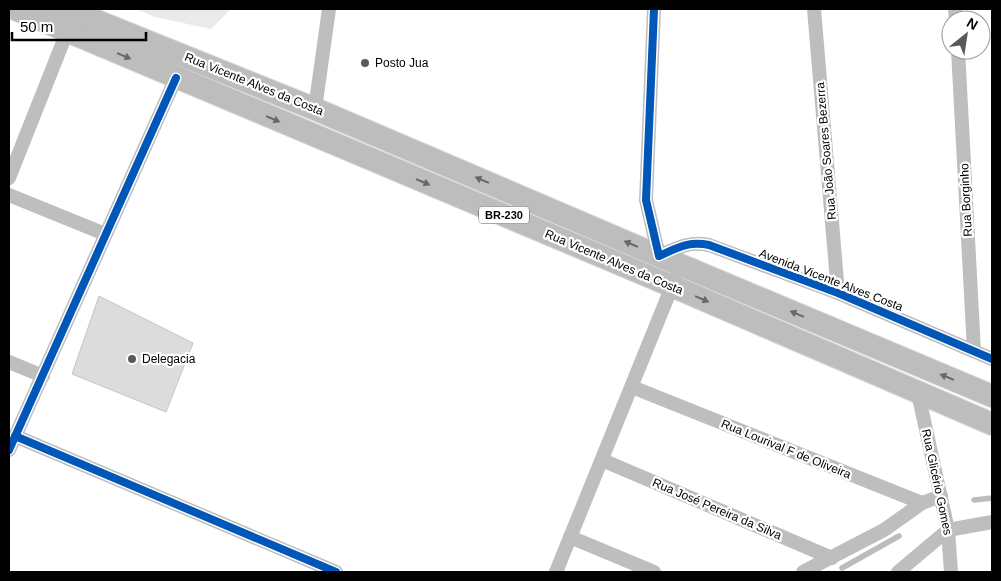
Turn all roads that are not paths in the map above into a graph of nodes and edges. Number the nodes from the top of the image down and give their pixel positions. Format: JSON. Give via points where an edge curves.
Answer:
{"nodes":[{"id":1,"x":15,"y":9,"type":"edge"},
{"id":2,"x":329,"y":9,"type":"edge"},
{"id":3,"x":654,"y":9,"type":"edge"},
{"id":4,"x":814,"y":9,"type":"edge"},
{"id":5,"x":66,"y":14,"type":"edge"},
{"id":6,"x":959,"y":60,"type":"edge"},
{"id":7,"x":176,"y":78,"type":"junction"},
{"id":8,"x":315,"y":109,"type":"junction"},
{"id":9,"x":9,"y":178,"type":"edge"},
{"id":10,"x":9,"y":195,"type":"edge"},
{"id":11,"x":105,"y":234,"type":"junction"},
{"id":12,"x":658,"y":256,"type":"junction"},
{"id":13,"x":680,"y":265,"type":"junction"},
{"id":14,"x":672,"y":286,"type":"junction"},
{"id":15,"x":838,"y":293,"type":"junction"},
{"id":16,"x":974,"y":351,"type":"junction"},
{"id":17,"x":992,"y":359,"type":"edge"},
{"id":18,"x":9,"y":362,"type":"edge"},
{"id":19,"x":43,"y":376,"type":"junction"},
{"id":20,"x":632,"y":387,"type":"junction"},
{"id":21,"x":918,"y":393,"type":"junction"},
{"id":22,"x":992,"y":396,"type":"edge"},
{"id":23,"x":992,"y":424,"type":"edge"},
{"id":24,"x":16,"y":436,"type":"junction"},
{"id":25,"x":9,"y":450,"type":"edge"},
{"id":26,"x":602,"y":460,"type":"junction"},
{"id":27,"x":941,"y":496,"type":"junction"},
{"id":28,"x":922,"y":503,"type":"junction"},
{"id":29,"x":992,"y":522,"type":"edge"},
{"id":30,"x":948,"y":530,"type":"junction"},
{"id":31,"x":570,"y":537,"type":"junction"},
{"id":32,"x":832,"y":558,"type":"junction"},
{"id":33,"x":336,"y":572,"type":"edge"},
{"id":34,"x":556,"y":572,"type":"edge"},
{"id":35,"x":654,"y":572,"type":"edge"},
{"id":36,"x":803,"y":572,"type":"edge"},
{"id":37,"x":898,"y":572,"type":"edge"},
{"id":38,"x":952,"y":572,"type":"edge"}],
"edges":[{"from":1,"to":5,"type":"main road","name":"Rua Vicente Alves da Costa","number":"BR-230"},
{"from":2,"to":8,"type":"street"},
{"from":3,"to":12,"type":"street","via":[[646,200]]},
{"from":4,"to":15,"type":"street","name":"Rua João Soares Bezerra"},
{"from":5,"to":7,"type":"main road","name":"Rua Vicente Alves da Costa","number":"BR-230","one_way":true},
{"from":5,"to":8,"type":"main road","name":"Rua Vicente Alves da Costa","number":"BR-230"},
{"from":5,"to":9,"type":"street"},
{"from":6,"to":16,"type":"street","name":"Rua Borginho"},
{"from":7,"to":11,"type":"street"},
{"from":7,"to":14,"type":"main road","name":"Rua Vicente Alves da Costa","number":"BR-230","one_way":true},
{"from":12,"to":8,"type":"main road","name":"Rua Vicente Alves da Costa","number":"BR-230","one_way":true},
{"from":10,"to":11,"type":"street"},
{"from":11,"to":19,"type":"street"},
{"from":12,"to":13,"type":"main road","name":"Rua Vicente Alves da Costa","number":"BR-230"},
{"from":12,"to":15,"type":"street","name":"Avenida Vicente Alves Costa","via":[[681,246],[709,245]]},
{"from":13,"to":14,"type":"street"},
{"from":22,"to":13,"type":"main road","name":"Rua Vicente Alves da Costa","number":"BR-230","one_way":true},
{"from":14,"to":20,"type":"street"},
{"from":14,"to":21,"type":"main road","name":"Rua Vicente Alves da Costa","number":"BR-230","one_way":true},
{"from":15,"to":16,"type":"street","name":"Avenida Vicente Alves Costa"},
{"from":16,"to":17,"type":"street","name":"Avenida Vicente Alves Costa"},
{"from":18,"to":19,"type":"street"},
{"from":19,"to":24,"type":"street"},
{"from":20,"to":26,"type":"street"},
{"from":20,"to":28,"type":"street","name":"Rua Lourival F de Oliveira"},
{"from":21,"to":23,"type":"main road","name":"Rua Vicente Alves da Costa","number":"BR-230"},
{"from":21,"to":27,"type":"street","name":"Rua Glicério Gomes"},
{"from":24,"to":25,"type":"street"},
{"from":24,"to":33,"type":"street"},
{"from":26,"to":31,"type":"street"},
{"from":26,"to":32,"type":"street","name":"Rua José Pereira da Silva"},
{"from":27,"to":28,"type":"street"},
{"from":27,"to":30,"type":"street","name":"Rua Glicério Gomes"},
{"from":28,"to":32,"type":"street","via":[[884,530]]},
{"from":29,"to":30,"type":"street"},
{"from":30,"to":37,"type":"street"},
{"from":30,"to":38,"type":"street","name":"Rua Glicério Gomes"},
{"from":31,"to":34,"type":"street"},
{"from":31,"to":35,"type":"street"},
{"from":32,"to":36,"type":"street"}]}
